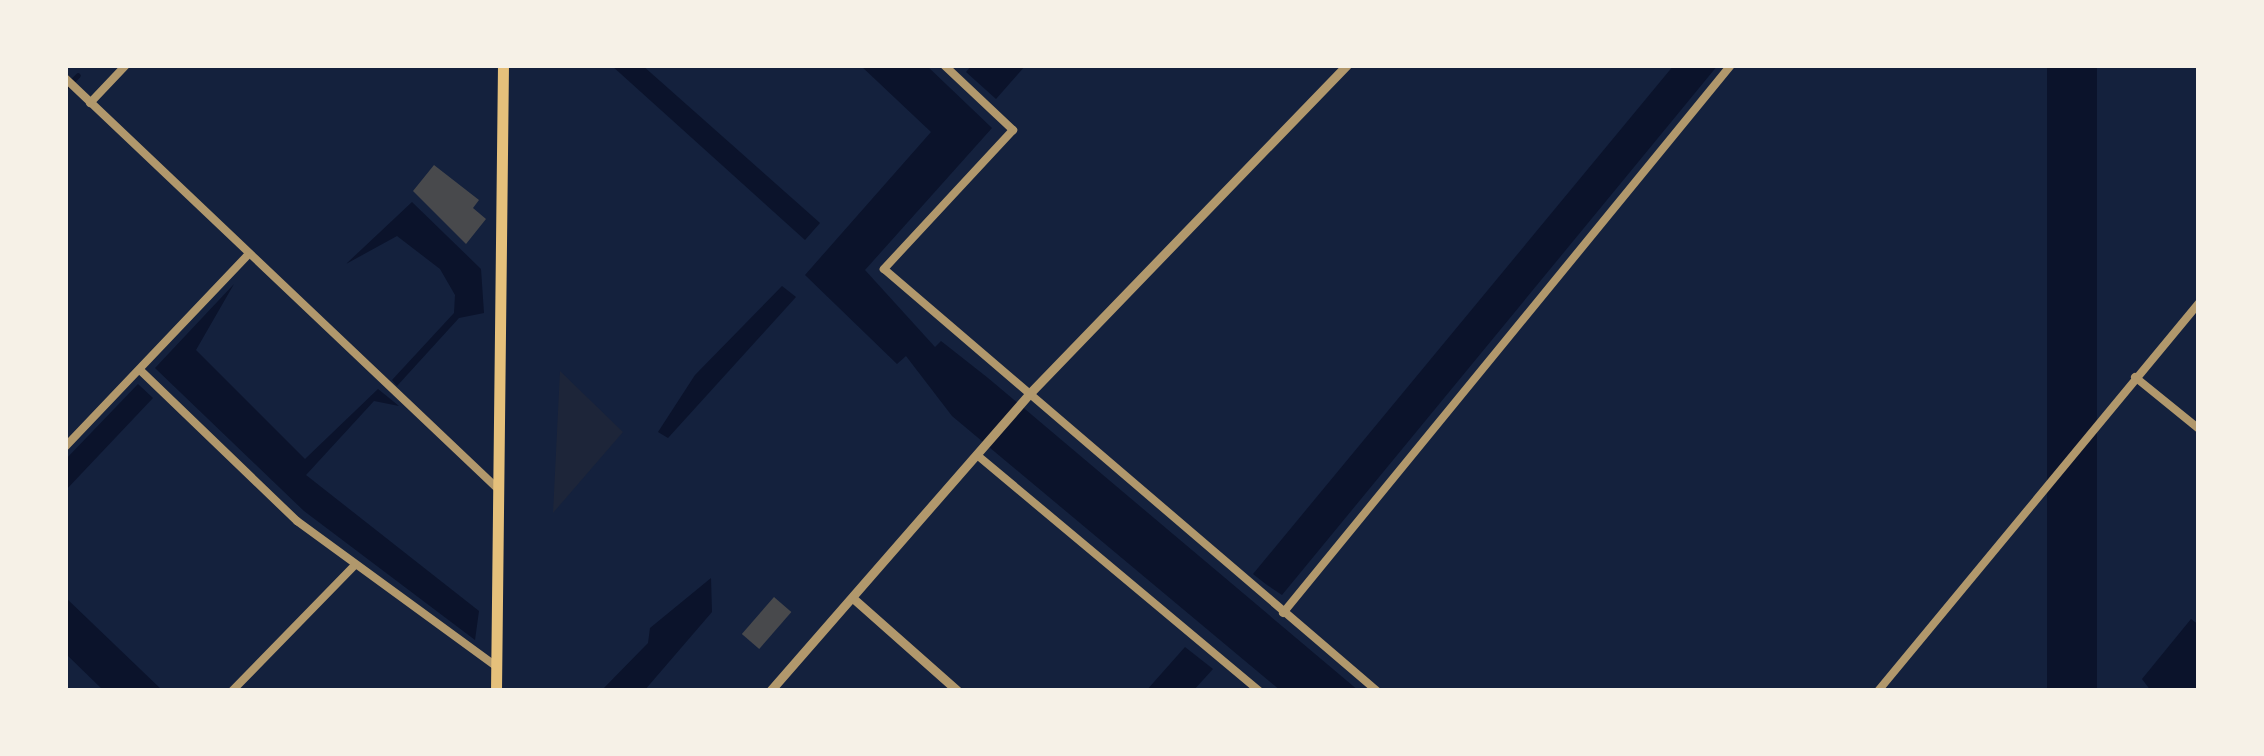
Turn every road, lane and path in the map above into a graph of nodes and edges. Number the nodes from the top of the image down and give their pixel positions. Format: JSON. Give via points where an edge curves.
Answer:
{"nodes":[{"id":1,"x":126,"y":65,"type":"edge"},
{"id":2,"x":503,"y":65,"type":"edge"},
{"id":3,"x":944,"y":65,"type":"edge"},
{"id":4,"x":1347,"y":65,"type":"edge"},
{"id":5,"x":1731,"y":65,"type":"edge"},
{"id":6,"x":65,"y":79,"type":"edge"},
{"id":7,"x":90,"y":103,"type":"junction"},
{"id":8,"x":247,"y":256,"type":"junction"},
{"id":9,"x":2199,"y":303,"type":"edge"},
{"id":10,"x":140,"y":370,"type":"junction"},
{"id":11,"x":2135,"y":377,"type":"junction"},
{"id":12,"x":1028,"y":394,"type":"junction"},
{"id":13,"x":2199,"y":430,"type":"edge"},
{"id":14,"x":65,"y":447,"type":"edge"},
{"id":15,"x":978,"y":454,"type":"junction"},
{"id":16,"x":499,"y":490,"type":"junction"},
{"id":17,"x":355,"y":565,"type":"junction"},
{"id":18,"x":855,"y":600,"type":"junction"},
{"id":19,"x":1282,"y":613,"type":"junction"},
{"id":20,"x":496,"y":666,"type":"junction"},
{"id":21,"x":232,"y":691,"type":"edge"},
{"id":22,"x":496,"y":691,"type":"edge"},
{"id":23,"x":770,"y":691,"type":"edge"},
{"id":24,"x":958,"y":691,"type":"edge"},
{"id":25,"x":1259,"y":691,"type":"edge"},
{"id":26,"x":1377,"y":691,"type":"edge"},
{"id":27,"x":1878,"y":691,"type":"edge"}],
"edges":[{"from":1,"to":7,"type":"street"},
{"from":2,"to":16,"type":"main road"},
{"from":3,"to":12,"type":"street","via":[[1013,130],[884,269]]},
{"from":4,"to":12,"type":"street"},
{"from":5,"to":19,"type":"street"},
{"from":6,"to":7,"type":"street"},
{"from":7,"to":8,"type":"street"},
{"from":8,"to":10,"type":"street"},
{"from":8,"to":16,"type":"street"},
{"from":9,"to":11,"type":"street"},
{"from":10,"to":14,"type":"street"},
{"from":10,"to":17,"type":"street"},
{"from":11,"to":13,"type":"street"},
{"from":11,"to":27,"type":"street"},
{"from":12,"to":15,"type":"street"},
{"from":12,"to":19,"type":"street"},
{"from":15,"to":18,"type":"street"},
{"from":15,"to":25,"type":"street"},
{"from":16,"to":20,"type":"main road"},
{"from":17,"to":20,"type":"street"},
{"from":17,"to":21,"type":"street"},
{"from":18,"to":23,"type":"street"},
{"from":18,"to":24,"type":"street"},
{"from":19,"to":26,"type":"street"},
{"from":20,"to":22,"type":"main road"}]}
